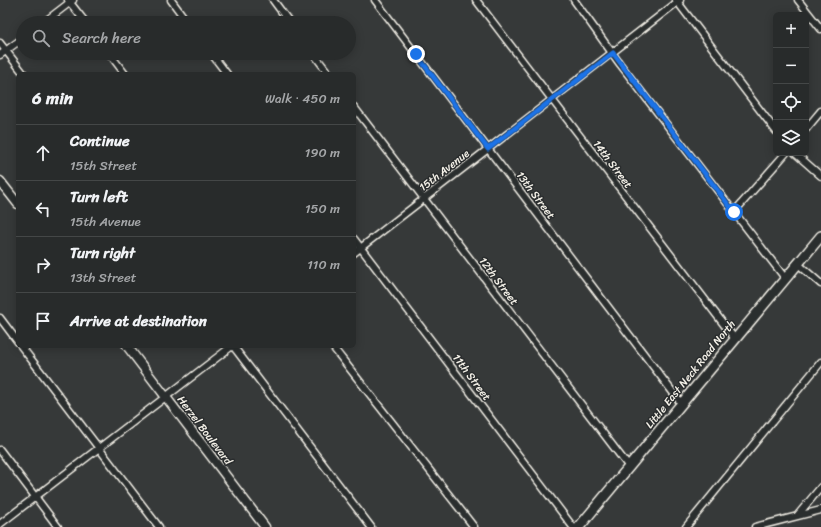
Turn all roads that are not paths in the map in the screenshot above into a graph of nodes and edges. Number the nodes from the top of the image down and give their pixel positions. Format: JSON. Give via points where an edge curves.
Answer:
{"nodes":[{"id":1,"x":170,"y":0,"type":"edge"},
{"id":2,"x":272,"y":0,"type":"edge"},
{"id":3,"x":375,"y":0,"type":"edge"},
{"id":4,"x":476,"y":0,"type":"edge"},
{"id":5,"x":574,"y":0,"type":"edge"},
{"id":6,"x":798,"y":0,"type":"edge"},
{"id":7,"x":70,"y":1,"type":"edge"},
{"id":8,"x":678,"y":1,"type":"edge"},
{"id":9,"x":51,"y":16,"type":"edge"},
{"id":10,"x":81,"y":16,"type":"edge"},
{"id":11,"x":183,"y":16,"type":"edge"},
{"id":12,"x":285,"y":16,"type":"edge"},
{"id":13,"x":821,"y":29,"type":"edge"},
{"id":14,"x":0,"y":43,"type":"edge"},
{"id":15,"x":16,"y":43,"type":"edge"},
{"id":16,"x":6,"y":51,"type":"junction"},
{"id":17,"x":613,"y":53,"type":"junction"},
{"id":18,"x":0,"y":55,"type":"edge"},
{"id":19,"x":114,"y":60,"type":"edge"},
{"id":20,"x":216,"y":60,"type":"edge"},
{"id":21,"x":318,"y":60,"type":"edge"},
{"id":22,"x":22,"y":72,"type":"edge"},
{"id":23,"x":123,"y":72,"type":"edge"},
{"id":24,"x":225,"y":72,"type":"edge"},
{"id":25,"x":327,"y":72,"type":"edge"},
{"id":26,"x":552,"y":99,"type":"junction"},
{"id":27,"x":356,"y":110,"type":"edge"},
{"id":28,"x":821,"y":111,"type":"edge"},
{"id":29,"x":809,"y":125,"type":"edge"},
{"id":30,"x":773,"y":127,"type":"edge"},
{"id":31,"x":488,"y":149,"type":"junction"},
{"id":32,"x":783,"y":156,"type":"edge"},
{"id":33,"x":798,"y":156,"type":"edge"},
{"id":34,"x":821,"y":176,"type":"edge"},
{"id":35,"x":0,"y":181,"type":"edge"},
{"id":36,"x":424,"y":199,"type":"junction"},
{"id":37,"x":16,"y":201,"type":"edge"},
{"id":38,"x":734,"y":212,"type":"junction"},
{"id":39,"x":821,"y":236,"type":"edge"},
{"id":40,"x":356,"y":242,"type":"edge"},
{"id":41,"x":360,"y":248,"type":"junction"},
{"id":42,"x":356,"y":251,"type":"edge"},
{"id":43,"x":797,"y":263,"type":"junction"},
{"id":44,"x":785,"y":278,"type":"junction"},
{"id":45,"x":821,"y":284,"type":"edge"},
{"id":46,"x":0,"y":318,"type":"edge"},
{"id":47,"x":16,"y":339,"type":"edge"},
{"id":48,"x":735,"y":339,"type":"junction"},
{"id":49,"x":23,"y":348,"type":"edge"},
{"id":50,"x":129,"y":348,"type":"edge"},
{"id":51,"x":230,"y":348,"type":"edge"},
{"id":52,"x":235,"y":348,"type":"edge"},
{"id":53,"x":334,"y":348,"type":"edge"},
{"id":54,"x":821,"y":362,"type":"edge"},
{"id":55,"x":166,"y":396,"type":"junction"},
{"id":56,"x":681,"y":403,"type":"junction"},
{"id":57,"x":98,"y":448,"type":"junction"},
{"id":58,"x":0,"y":450,"type":"edge"},
{"id":59,"x":629,"y":467,"type":"junction"},
{"id":60,"x":821,"y":487,"type":"edge"},
{"id":61,"x":35,"y":496,"type":"junction"},
{"id":62,"x":821,"y":510,"type":"edge"},
{"id":63,"x":797,"y":516,"type":"junction"},
{"id":64,"x":0,"y":524,"type":"edge"},
{"id":65,"x":58,"y":527,"type":"edge"},
{"id":66,"x":159,"y":527,"type":"edge"},
{"id":67,"x":265,"y":527,"type":"edge"},
{"id":68,"x":371,"y":527,"type":"edge"},
{"id":69,"x":474,"y":527,"type":"edge"},
{"id":70,"x":573,"y":527,"type":"edge"},
{"id":71,"x":579,"y":527,"type":"edge"},
{"id":72,"x":686,"y":527,"type":"edge"},
{"id":73,"x":755,"y":527,"type":"edge"}],
"edges":[{"from":1,"to":11,"type":"street"},
{"from":2,"to":12,"type":"street"},
{"from":3,"to":31,"type":"street","name":"13th Street"},
{"from":4,"to":26,"type":"street","name":"14th Street"},
{"from":5,"to":17,"type":"street"},
{"from":6,"to":13,"type":"street"},
{"from":7,"to":9,"type":"street"},
{"from":7,"to":10,"type":"street"},
{"from":8,"to":17,"type":"street","name":"15th Avenue"},
{"from":8,"to":30,"type":"street"},
{"from":14,"to":16,"type":"street"},
{"from":15,"to":16,"type":"street"},
{"from":16,"to":18,"type":"street"},
{"from":16,"to":22,"type":"street"},
{"from":17,"to":26,"type":"street","name":"15th Avenue"},
{"from":17,"to":38,"type":"street"},
{"from":19,"to":23,"type":"street"},
{"from":20,"to":24,"type":"street"},
{"from":21,"to":25,"type":"street"},
{"from":26,"to":31,"type":"street","name":"15th Avenue"},
{"from":26,"to":48,"type":"street","name":"14th Street"},
{"from":27,"to":36,"type":"street","name":"12th Street"},
{"from":28,"to":29,"type":"street"},
{"from":31,"to":36,"type":"street","name":"15th Avenue"},
{"from":31,"to":56,"type":"street","name":"13th Street"},
{"from":32,"to":38,"type":"street"},
{"from":33,"to":34,"type":"street"},
{"from":35,"to":37,"type":"street"},
{"from":36,"to":41,"type":"street","name":"15th Avenue"},
{"from":36,"to":59,"type":"street","name":"12th Street"},
{"from":38,"to":44,"type":"street"},
{"from":39,"to":43,"type":"main road","name":"Little East Neck Road North"},
{"from":40,"to":41,"type":"street","name":"11th Street"},
{"from":41,"to":42,"type":"street","name":"15th Avenue"},
{"from":41,"to":70,"type":"street","name":"11th Street"},
{"from":43,"to":44,"type":"main road","name":"Little East Neck Road North"},
{"from":43,"to":45,"type":"street"},
{"from":44,"to":48,"type":"main road","name":"Little East Neck Road North"},
{"from":46,"to":47,"type":"street"},
{"from":48,"to":56,"type":"main road","name":"Little East Neck Road North"},
{"from":49,"to":57,"type":"street"},
{"from":50,"to":55,"type":"street","name":"Herzel Boulevard"},
{"from":51,"to":55,"type":"street"},
{"from":52,"to":68,"type":"street"},
{"from":53,"to":69,"type":"street"},
{"from":54,"to":72,"type":"street"},
{"from":55,"to":57,"type":"street"},
{"from":55,"to":67,"type":"street","name":"Herzel Boulevard"},
{"from":56,"to":59,"type":"main road","name":"Little East Neck Road North"},
{"from":57,"to":61,"type":"street"},
{"from":57,"to":66,"type":"street"},
{"from":58,"to":61,"type":"street"},
{"from":59,"to":71,"type":"main road","name":"Little East Neck Road North"},
{"from":60,"to":63,"type":"street"},
{"from":61,"to":64,"type":"street"},
{"from":61,"to":65,"type":"street"},
{"from":62,"to":63,"type":"street"},
{"from":63,"to":73,"type":"street"}]}
